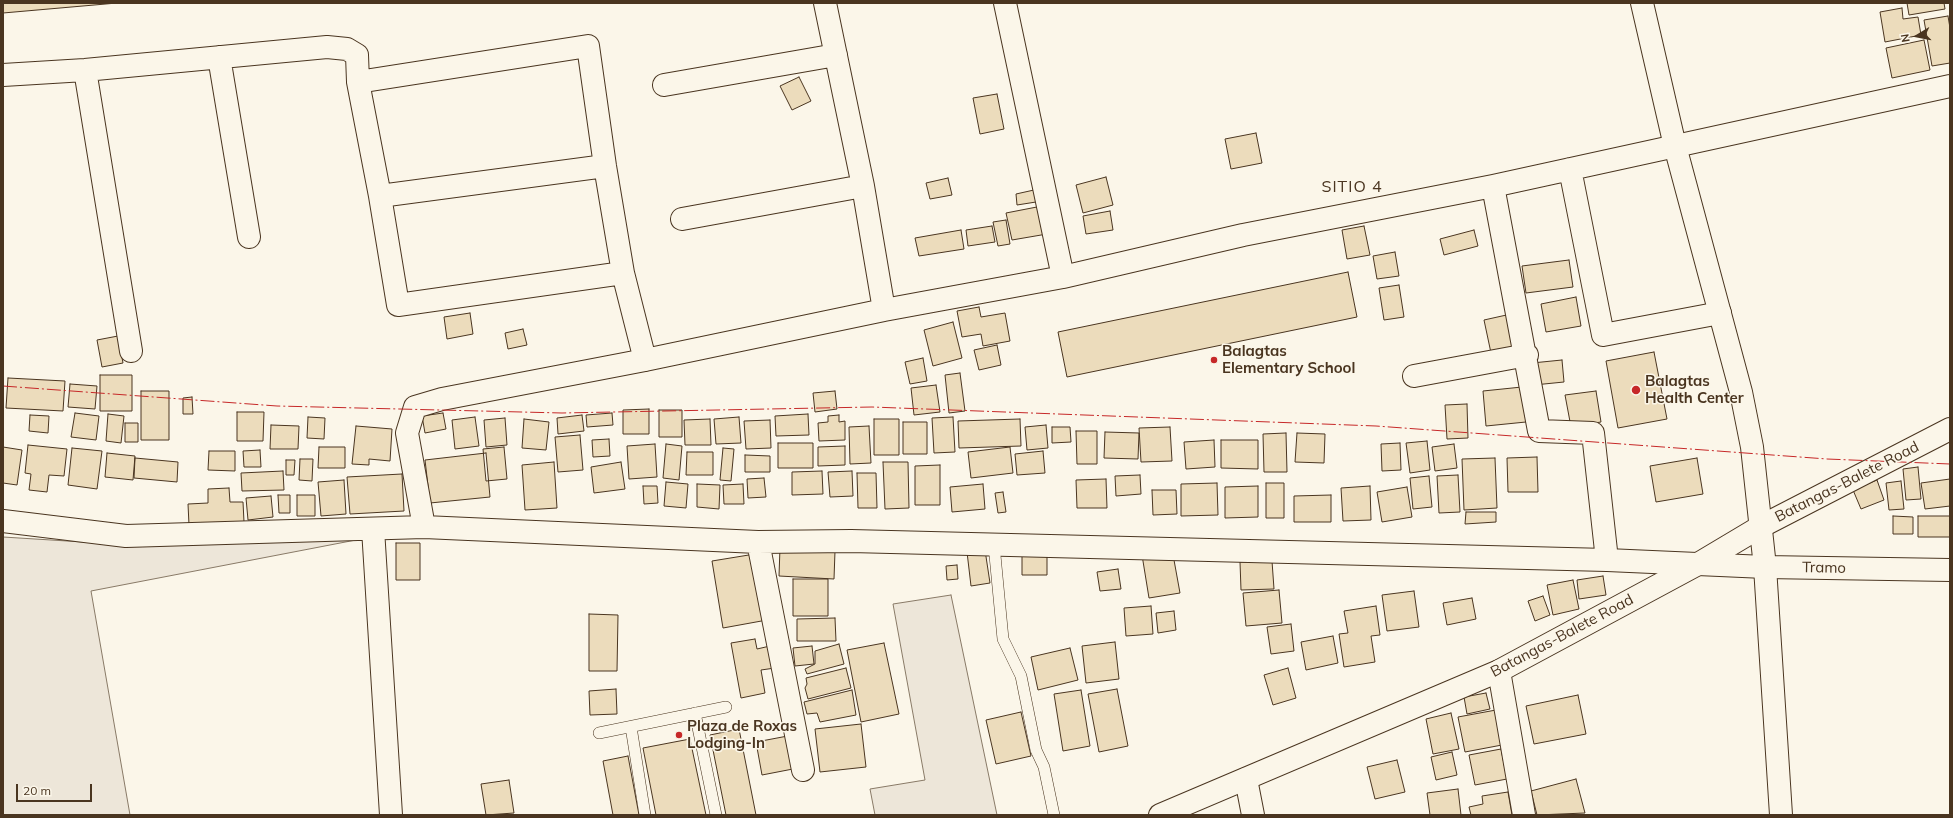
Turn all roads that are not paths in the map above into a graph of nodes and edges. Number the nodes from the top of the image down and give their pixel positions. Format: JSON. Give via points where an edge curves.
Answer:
{"nodes":[{"id":1,"x":825,"y":3,"type":"edge"},
{"id":2,"x":1005,"y":3,"type":"edge"},
{"id":3,"x":1642,"y":3,"type":"edge"},
{"id":4,"x":836,"y":55,"type":"junction"},
{"id":5,"x":219,"y":57,"type":"junction"},
{"id":6,"x":85,"y":70,"type":"junction"},
{"id":7,"x":3,"y":75,"type":"edge"},
{"id":8,"x":358,"y":82,"type":"junction"},
{"id":9,"x":664,"y":85,"type":"dead end"},
{"id":10,"x":1950,"y":86,"type":"edge"},
{"id":11,"x":1675,"y":146,"type":"junction"},
{"id":12,"x":605,"y":166,"type":"junction"},
{"id":13,"x":1570,"y":169,"type":"junction"},
{"id":14,"x":863,"y":186,"type":"junction"},
{"id":15,"x":1493,"y":186,"type":"junction"},
{"id":16,"x":380,"y":196,"type":"junction"},
{"id":17,"x":682,"y":219,"type":"dead end"},
{"id":18,"x":249,"y":237,"type":"dead end"},
{"id":19,"x":623,"y":273,"type":"junction"},
{"id":20,"x":1063,"y":277,"type":"junction"},
{"id":21,"x":884,"y":310,"type":"junction"},
{"id":22,"x":1720,"y":313,"type":"junction"},
{"id":23,"x":130,"y":351,"type":"dead end"},
{"id":24,"x":1527,"y":355,"type":"junction"},
{"id":25,"x":646,"y":360,"type":"junction"},
{"id":26,"x":1414,"y":376,"type":"dead end"},
{"id":27,"x":1950,"y":429,"type":"edge"},
{"id":28,"x":3,"y":521,"type":"edge"},
{"id":29,"x":424,"y":527,"type":"junction"},
{"id":30,"x":1760,"y":527,"type":"junction"},
{"id":31,"x":373,"y":528,"type":"junction"},
{"id":32,"x":758,"y":542,"type":"junction"},
{"id":33,"x":994,"y":545,"type":"junction"},
{"id":34,"x":1607,"y":560,"type":"junction"},
{"id":35,"x":1698,"y":564,"type":"junction"},
{"id":36,"x":1765,"y":567,"type":"junction"},
{"id":37,"x":1950,"y":570,"type":"edge"},
{"id":38,"x":1499,"y":671,"type":"junction"},
{"id":39,"x":726,"y":707,"type":"dead end"},
{"id":40,"x":695,"y":714,"type":"junction"},
{"id":41,"x":631,"y":726,"type":"junction"},
{"id":42,"x":599,"y":733,"type":"dead end"},
{"id":43,"x":803,"y":770,"type":"dead end"},
{"id":44,"x":1246,"y":780,"type":"junction"},
{"id":45,"x":391,"y":815,"type":"edge"},
{"id":46,"x":645,"y":815,"type":"edge"},
{"id":47,"x":716,"y":815,"type":"edge"},
{"id":48,"x":1054,"y":815,"type":"edge"},
{"id":49,"x":1160,"y":815,"type":"edge"},
{"id":50,"x":1253,"y":815,"type":"edge"},
{"id":51,"x":1524,"y":815,"type":"edge"},
{"id":52,"x":1781,"y":815,"type":"edge"}],
"edges":[{"from":1,"to":4,"type":"street"},
{"from":2,"to":20,"type":"street"},
{"from":3,"to":11,"type":"street"},
{"from":4,"to":9,"type":"street"},
{"from":4,"to":14,"type":"street"},
{"from":5,"to":6,"type":"street"},
{"from":5,"to":8,"type":"street","via":[[327,47],[347,49],[357,55]]},
{"from":5,"to":18,"type":"street"},
{"from":6,"to":7,"type":"street"},
{"from":6,"to":23,"type":"street"},
{"from":8,"to":12,"type":"street","via":[[588,46]]},
{"from":8,"to":16,"type":"street"},
{"from":10,"to":11,"type":"street"},
{"from":11,"to":13,"type":"street"},
{"from":11,"to":22,"type":"street"},
{"from":12,"to":16,"type":"street"},
{"from":12,"to":19,"type":"street"},
{"from":13,"to":15,"type":"street"},
{"from":13,"to":22,"type":"street","via":[[1603,335]]},
{"from":14,"to":17,"type":"street"},
{"from":14,"to":21,"type":"street"},
{"from":15,"to":20,"type":"street","via":[[1243,235]]},
{"from":15,"to":24,"type":"street"},
{"from":16,"to":19,"type":"street","via":[[398,305]]},
{"from":19,"to":25,"type":"street"},
{"from":20,"to":21,"type":"street"},
{"from":21,"to":25,"type":"street"},
{"from":22,"to":30,"type":"street","via":[[1741,392],[1752,447]]},
{"from":24,"to":26,"type":"street"},
{"from":24,"to":34,"type":"street","via":[[1540,430],[1593,433]]},
{"from":25,"to":29,"type":"street","via":[[442,399],[415,408],[408,433]]},
{"from":27,"to":30,"type":"street","name":"Batangas-Balete Road"},
{"from":28,"to":31,"type":"street","name":"Tramo","via":[[126,536]]},
{"from":29,"to":31,"type":"street","name":"Tramo"},
{"from":29,"to":32,"type":"street","name":"Tramo"},
{"from":30,"to":35,"type":"street","name":"Batangas-Balete Road"},
{"from":30,"to":36,"type":"street"},
{"from":31,"to":45,"type":"street"},
{"from":32,"to":33,"type":"street","name":"Tramo","via":[[851,541]]},
{"from":32,"to":43,"type":"street"},
{"from":33,"to":34,"type":"street","name":"Tramo"},
{"from":33,"to":48,"type":"lane","via":[[1002,639],[1021,676],[1036,750],[1044,767]]},
{"from":34,"to":35,"type":"street","name":"Tramo"},
{"from":35,"to":36,"type":"street","name":"Tramo"},
{"from":35,"to":38,"type":"street","name":"Batangas-Balete Road"},
{"from":36,"to":37,"type":"street","name":"Tramo"},
{"from":36,"to":52,"type":"street"},
{"from":38,"to":44,"type":"street","name":"Batangas-Balete Road"},
{"from":38,"to":51,"type":"street"},
{"from":39,"to":40,"type":"lane"},
{"from":40,"to":41,"type":"lane"},
{"from":40,"to":47,"type":"lane"},
{"from":41,"to":42,"type":"lane"},
{"from":41,"to":46,"type":"lane"},
{"from":44,"to":49,"type":"street","name":"Batangas-Balete Road"},
{"from":44,"to":50,"type":"street"}]}
